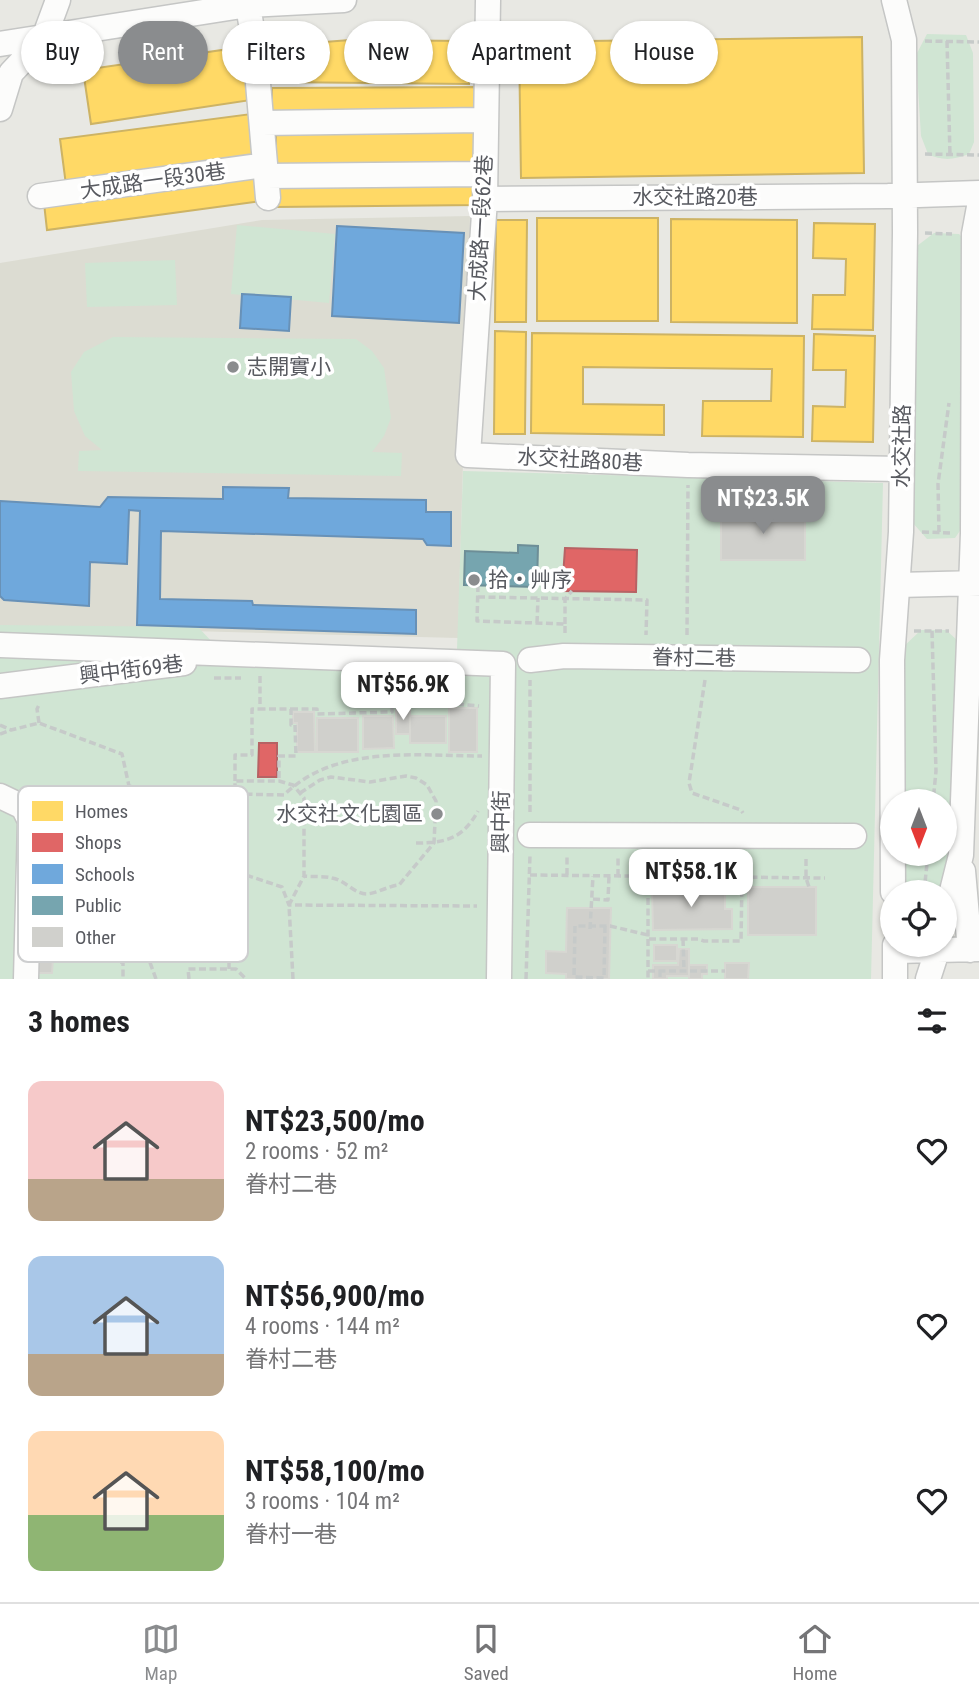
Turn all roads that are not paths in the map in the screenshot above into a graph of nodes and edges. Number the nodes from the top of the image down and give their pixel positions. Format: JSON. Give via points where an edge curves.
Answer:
{"nodes":[{"id":1,"x":58,"y":0,"type":"edge"},
{"id":2,"x":344,"y":0,"type":"edge"},
{"id":3,"x":488,"y":0,"type":"edge"},
{"id":4,"x":894,"y":0,"type":"edge"},
{"id":5,"x":248,"y":5,"type":"junction"},
{"id":6,"x":50,"y":21,"type":"edge"},
{"id":7,"x":104,"y":27,"type":"edge"},
{"id":8,"x":21,"y":41,"type":"edge"},
{"id":9,"x":0,"y":44,"type":"edge"},
{"id":10,"x":21,"y":62,"type":"edge"},
{"id":11,"x":0,"y":109,"type":"edge"},
{"id":12,"x":482,"y":120,"type":"dead end"},
{"id":13,"x":262,"y":123,"type":"junction"},
{"id":14,"x":481,"y":174,"type":"dead end"},
{"id":15,"x":267,"y":180,"type":"junction"},
{"id":16,"x":979,"y":193,"type":"edge"},
{"id":17,"x":905,"y":195,"type":"junction"},
{"id":18,"x":40,"y":197,"type":"dead end"},
{"id":19,"x":485,"y":199,"type":"junction"},
{"id":20,"x":979,"y":207,"type":"edge"},
{"id":21,"x":468,"y":455,"type":"joint"},
{"id":22,"x":901,"y":470,"type":"junction"},
{"id":23,"x":975,"y":583,"type":"edge"},
{"id":24,"x":898,"y":585,"type":"junction"},
{"id":25,"x":0,"y":645,"type":"edge"},
{"id":26,"x":530,"y":660,"type":"dead end"},
{"id":27,"x":858,"y":660,"type":"dead end"},
{"id":28,"x":261,"y":664,"type":"junction"},
{"id":29,"x":503,"y":664,"type":"joint"},
{"id":30,"x":0,"y":686,"type":"edge"},
{"id":31,"x":0,"y":796,"type":"edge"},
{"id":32,"x":18,"y":805,"type":"edge"},
{"id":33,"x":530,"y":835,"type":"dead end"},
{"id":34,"x":853,"y":836,"type":"dead end"},
{"id":35,"x":961,"y":855,"type":"junction"},
{"id":36,"x":893,"y":880,"type":"edge"},
{"id":37,"x":955,"y":880,"type":"edge"},
{"id":38,"x":974,"y":950,"type":"edge"},
{"id":39,"x":895,"y":957,"type":"edge"},
{"id":40,"x":936,"y":957,"type":"edge"},
{"id":41,"x":499,"y":979,"type":"edge"},
{"id":42,"x":895,"y":979,"type":"edge"},
{"id":43,"x":928,"y":979,"type":"edge"}],
"edges":[{"from":1,"to":6,"type":"street"},
{"from":2,"to":5,"type":"street"},
{"from":3,"to":19,"type":"street","name":"大成路一段62巷"},
{"from":4,"to":17,"type":"street","name":"水交社路","via":[[904,40]]},
{"from":5,"to":7,"type":"street"},
{"from":5,"to":13,"type":"street"},
{"from":8,"to":9,"type":"street"},
{"from":10,"to":11,"type":"street","via":[[11,73]]},
{"from":12,"to":13,"type":"street"},
{"from":13,"to":15,"type":"street"},
{"from":14,"to":15,"type":"street","name":"大成路一段30巷"},
{"from":15,"to":18,"type":"street","name":"大成路一段30巷"},
{"from":16,"to":17,"type":"street","name":"水交社路20巷"},
{"from":17,"to":19,"type":"street","name":"水交社路20巷"},
{"from":17,"to":22,"type":"street","name":"水交社路"},
{"from":19,"to":21,"type":"street","name":"大成路一段62巷"},
{"from":20,"to":23,"type":"street","via":[[974,234]]},
{"from":21,"to":22,"type":"street","name":"水交社路80巷"},
{"from":22,"to":24,"type":"street","name":"水交社路"},
{"from":23,"to":24,"type":"street"},
{"from":23,"to":35,"type":"street","via":[[968,632]]},
{"from":24,"to":36,"type":"street","name":"水交社路","via":[[892,660]]},
{"from":25,"to":28,"type":"street","name":"興中街69巷"},
{"from":26,"to":27,"type":"street","name":"眷村二巷","via":[[564,656]]},
{"from":28,"to":29,"type":"street","name":"興中街69巷"},
{"from":28,"to":30,"type":"street","name":"興中街69巷"},
{"from":29,"to":41,"type":"street","name":"興中街"},
{"from":31,"to":32,"type":"street"},
{"from":33,"to":34,"type":"street","via":[[745,846]]},
{"from":35,"to":37,"type":"street"},
{"from":35,"to":38,"type":"street"},
{"from":39,"to":42,"type":"street"},
{"from":40,"to":43,"type":"street"}]}
